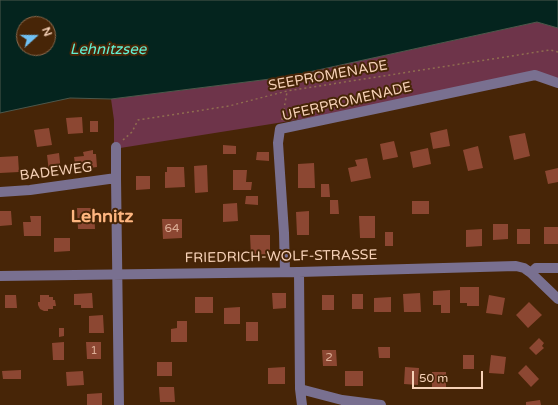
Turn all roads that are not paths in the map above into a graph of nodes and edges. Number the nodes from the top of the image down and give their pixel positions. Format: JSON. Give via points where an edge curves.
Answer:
{"nodes":[{"id":1,"x":558,"y":83,"type":"edge"},
{"id":2,"x":116,"y":146,"type":"road end"},
{"id":3,"x":116,"y":178,"type":"junction"},
{"id":4,"x":0,"y":192,"type":"edge"},
{"id":5,"x":558,"y":268,"type":"edge"},
{"id":6,"x":284,"y":272,"type":"junction"},
{"id":7,"x":299,"y":272,"type":"junction"},
{"id":8,"x":531,"y":273,"type":"junction"},
{"id":9,"x":118,"y":274,"type":"junction"},
{"id":10,"x":0,"y":276,"type":"edge"},
{"id":11,"x":558,"y":300,"type":"edge"},
{"id":12,"x":300,"y":389,"type":"junction"},
{"id":13,"x":119,"y":405,"type":"edge"},
{"id":14,"x":302,"y":405,"type":"edge"},
{"id":15,"x":381,"y":405,"type":"edge"}],
"edges":[{"from":1,"to":6,"type":"street","name":"UFERPROMENADE","via":[[534,75],[280,129],[278,143]]},
{"from":2,"to":3,"type":"street"},
{"from":3,"to":4,"type":"street","name":"BADEWEG"},
{"from":3,"to":9,"type":"street"},
{"from":5,"to":8,"type":"street","via":[[536,268]]},
{"from":6,"to":7,"type":"street","name":"FRIEDRICH-WOLF-STRASSE"},
{"from":6,"to":9,"type":"street","name":"FRIEDRICH-WOLF-STRASSE"},
{"from":7,"to":8,"type":"street","name":"FRIEDRICH-WOLF-STRASSE","via":[[516,266]]},
{"from":7,"to":12,"type":"street"},
{"from":8,"to":11,"type":"street"},
{"from":9,"to":10,"type":"street","name":"FRIEDRICH-WOLF-STRASSE"},
{"from":9,"to":13,"type":"street"},
{"from":12,"to":14,"type":"street"},
{"from":12,"to":15,"type":"street","via":[[342,400]]}]}
